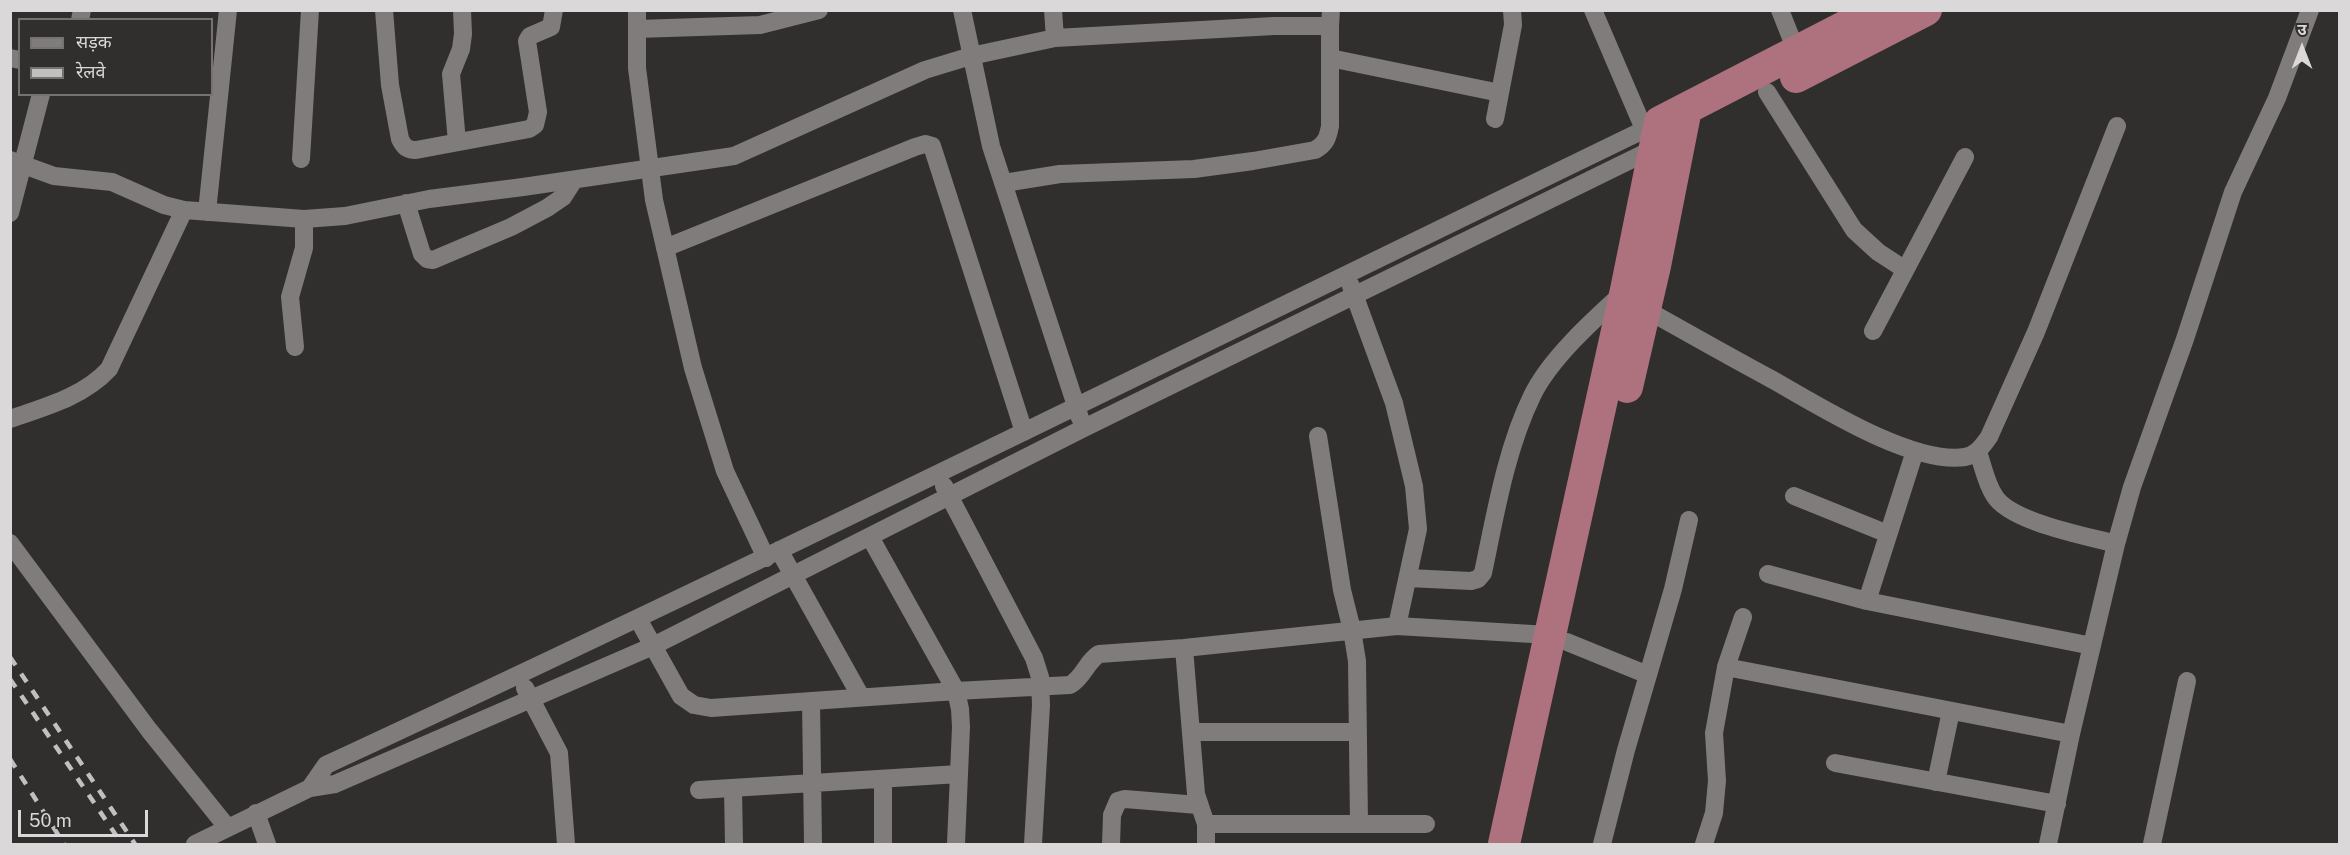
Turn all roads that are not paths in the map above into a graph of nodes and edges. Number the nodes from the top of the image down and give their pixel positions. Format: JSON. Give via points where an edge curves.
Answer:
{"nodes":[{"id":1,"x":228,"y":10,"type":"edge"},
{"id":2,"x":310,"y":10,"type":"edge"},
{"id":3,"x":384,"y":10,"type":"edge"},
{"id":4,"x":462,"y":10,"type":"edge"},
{"id":5,"x":554,"y":10,"type":"edge"},
{"id":6,"x":637,"y":10,"type":"edge"},
{"id":7,"x":819,"y":10,"type":"edge"},
{"id":8,"x":962,"y":10,"type":"edge"},
{"id":9,"x":1053,"y":10,"type":"edge"},
{"id":10,"x":1512,"y":10,"type":"edge"},
{"id":11,"x":1593,"y":10,"type":"edge"},
{"id":12,"x":1780,"y":10,"type":"edge"},
{"id":13,"x":1877,"y":10,"type":"edge"},
{"id":14,"x":1926,"y":10,"type":"edge"},
{"id":15,"x":2310,"y":10,"type":"edge"},
{"id":16,"x":1330,"y":18,"type":"edge"},
{"id":17,"x":722,"y":19,"type":"edge"},
{"id":18,"x":637,"y":30,"type":"junction"},
{"id":19,"x":1055,"y":38,"type":"junction"},
{"id":20,"x":1797,"y":53,"type":"junction"},
{"id":21,"x":971,"y":56,"type":"junction"},
{"id":22,"x":1330,"y":58,"type":"junction"},
{"id":23,"x":1767,"y":92,"type":"junction"},
{"id":24,"x":1500,"y":93,"type":"junction"},
{"id":25,"x":40,"y":96,"type":"edge"},
{"id":26,"x":1495,"y":119,"type":"dead end"},
{"id":27,"x":2117,"y":126,"type":"dead end"},
{"id":28,"x":1665,"y":129,"type":"junction"},
{"id":29,"x":457,"y":142,"type":"junction"},
{"id":30,"x":1965,"y":157,"type":"dead end"},
{"id":31,"x":301,"y":159,"type":"dead end"},
{"id":32,"x":17,"y":162,"type":"edge"},
{"id":33,"x":650,"y":169,"type":"junction"},
{"id":34,"x":574,"y":180,"type":"junction"},
{"id":35,"x":1004,"y":183,"type":"junction"},
{"id":36,"x":406,"y":203,"type":"junction"},
{"id":37,"x":184,"y":210,"type":"junction"},
{"id":38,"x":207,"y":212,"type":"junction"},
{"id":39,"x":10,"y":213,"type":"edge"},
{"id":40,"x":304,"y":219,"type":"junction"},
{"id":41,"x":665,"y":248,"type":"junction"},
{"id":42,"x":1904,"y":269,"type":"junction"},
{"id":43,"x":1346,"y":273,"type":"junction"},
{"id":44,"x":1354,"y":296,"type":"junction"},
{"id":45,"x":1636,"y":300,"type":"junction"},
{"id":46,"x":1873,"y":331,"type":"dead end"},
{"id":47,"x":295,"y":347,"type":"dead end"},
{"id":48,"x":1075,"y":407,"type":"junction"},
{"id":49,"x":10,"y":420,"type":"edge"},
{"id":50,"x":1084,"y":428,"type":"junction"},
{"id":51,"x":1024,"y":432,"type":"junction"},
{"id":52,"x":1318,"y":436,"type":"dead end"},
{"id":53,"x":1915,"y":451,"type":"junction"},
{"id":54,"x":1978,"y":452,"type":"junction"},
{"id":55,"x":938,"y":474,"type":"junction"},
{"id":56,"x":949,"y":495,"type":"junction"},
{"id":57,"x":1794,"y":496,"type":"dead end"},
{"id":58,"x":1689,"y":520,"type":"dead end"},
{"id":59,"x":1888,"y":534,"type":"junction"},
{"id":60,"x":870,"y":537,"type":"junction"},
{"id":61,"x":10,"y":543,"type":"edge"},
{"id":62,"x":2116,"y":544,"type":"junction"},
{"id":63,"x":772,"y":554,"type":"junction"},
{"id":64,"x":1768,"y":574,"type":"dead end"},
{"id":65,"x":794,"y":576,"type":"junction"},
{"id":66,"x":1408,"y":578,"type":"junction"},
{"id":67,"x":1867,"y":601,"type":"junction"},
{"id":68,"x":1743,"y":617,"type":"dead end"},
{"id":69,"x":638,"y":619,"type":"junction"},
{"id":70,"x":1397,"y":626,"type":"junction"},
{"id":71,"x":1352,"y":630,"type":"junction"},
{"id":72,"x":1558,"y":639,"type":"junction"},
{"id":73,"x":653,"y":645,"type":"junction"},
{"id":74,"x":2092,"y":646,"type":"junction"},
{"id":75,"x":1184,"y":648,"type":"junction"},
{"id":76,"x":1726,"y":667,"type":"junction"},
{"id":77,"x":1648,"y":675,"type":"junction"},
{"id":78,"x":519,"y":676,"type":"junction"},
{"id":79,"x":2187,"y":681,"type":"dead end"},
{"id":80,"x":1040,"y":688,"type":"junction"},
{"id":81,"x":956,"y":691,"type":"junction"},
{"id":82,"x":861,"y":697,"type":"junction"},
{"id":83,"x":530,"y":698,"type":"junction"},
{"id":84,"x":811,"y":701,"type":"junction"},
{"id":85,"x":1951,"y":711,"type":"junction"},
{"id":86,"x":1191,"y":732,"type":"junction"},
{"id":87,"x":1356,"y":732,"type":"junction"},
{"id":88,"x":2071,"y":734,"type":"junction"},
{"id":89,"x":1834,"y":763,"type":"dead end"},
{"id":90,"x":959,"y":774,"type":"junction"},
{"id":91,"x":883,"y":779,"type":"junction"},
{"id":92,"x":1936,"y":782,"type":"junction"},
{"id":93,"x":813,"y":785,"type":"junction"},
{"id":94,"x":310,"y":788,"type":"junction"},
{"id":95,"x":733,"y":789,"type":"junction"},
{"id":96,"x":699,"y":790,"type":"dead end"},
{"id":97,"x":2056,"y":804,"type":"junction"},
{"id":98,"x":1198,"y":805,"type":"junction"},
{"id":99,"x":256,"y":813,"type":"junction"},
{"id":100,"x":1206,"y":824,"type":"junction"},
{"id":101,"x":1359,"y":824,"type":"junction"},
{"id":102,"x":1426,"y":824,"type":"dead end"},
{"id":103,"x":226,"y":827,"type":"junction"},
{"id":104,"x":195,"y":844,"type":"edge"},
{"id":105,"x":267,"y":844,"type":"edge"},
{"id":106,"x":566,"y":844,"type":"edge"},
{"id":107,"x":734,"y":844,"type":"edge"},
{"id":108,"x":813,"y":844,"type":"edge"},
{"id":109,"x":883,"y":844,"type":"edge"},
{"id":110,"x":956,"y":844,"type":"edge"},
{"id":111,"x":1033,"y":844,"type":"edge"},
{"id":112,"x":1111,"y":844,"type":"edge"},
{"id":113,"x":1206,"y":844,"type":"edge"},
{"id":114,"x":1504,"y":844,"type":"edge"},
{"id":115,"x":1524,"y":844,"type":"edge"},
{"id":116,"x":1602,"y":844,"type":"edge"},
{"id":117,"x":1704,"y":844,"type":"edge"},
{"id":118,"x":2048,"y":844,"type":"edge"},
{"id":119,"x":2152,"y":844,"type":"edge"}],
"edges":[{"from":1,"to":38,"type":"street"},
{"from":2,"to":31,"type":"street"},
{"from":3,"to":29,"type":"street","via":[[390,85],[400,140],[409,150]]},
{"from":4,"to":29,"type":"street","via":[[461,49],[451,74]]},
{"from":5,"to":29,"type":"street","via":[[551,27],[527,41],[538,112],[535,125]]},
{"from":6,"to":18,"type":"street"},
{"from":7,"to":17,"type":"street","via":[[760,25]]},
{"from":8,"to":21,"type":"street"},
{"from":9,"to":19,"type":"street"},
{"from":10,"to":24,"type":"street","via":[[1513,26]]},
{"from":11,"to":28,"type":"street"},
{"from":12,"to":20,"type":"street"},
{"from":13,"to":20,"type":"highway"},
{"from":14,"to":23,"type":"highway"},
{"from":15,"to":62,"type":"street","via":[[2277,98],[2233,192]]},
{"from":16,"to":19,"type":"street","via":[[1274,26]]},
{"from":16,"to":22,"type":"street"},
{"from":17,"to":18,"type":"street"},
{"from":18,"to":33,"type":"street"},
{"from":19,"to":21,"type":"street"},
{"from":20,"to":28,"type":"highway"},
{"from":21,"to":33,"type":"street","via":[[925,70],[734,156]]},
{"from":21,"to":35,"type":"street","via":[[991,146]]},
{"from":22,"to":24,"type":"street"},
{"from":22,"to":35,"type":"street","via":[[1330,126],[1323,146],[1315,150],[1194,169],[1060,174]]},
{"from":23,"to":28,"type":"highway"},
{"from":23,"to":42,"type":"street","via":[[1854,230]]},
{"from":24,"to":26,"type":"street"},
{"from":25,"to":32,"type":"street"},
{"from":27,"to":54,"type":"street","via":[[2036,332],[1989,437]]},
{"from":28,"to":43,"type":"street"},
{"from":28,"to":44,"type":"street"},
{"from":28,"to":45,"type":"highway"},
{"from":30,"to":42,"type":"street"},
{"from":32,"to":37,"type":"street","via":[[54,176],[111,183]]},
{"from":32,"to":39,"type":"street"},
{"from":33,"to":34,"type":"street"},
{"from":33,"to":41,"type":"street"},
{"from":34,"to":36,"type":"street"},
{"from":34,"to":36,"type":"street","via":[[563,197],[547,208],[433,260],[422,254]]},
{"from":35,"to":48,"type":"street"},
{"from":36,"to":40,"type":"street","via":[[345,216]]},
{"from":37,"to":38,"type":"street"},
{"from":37,"to":49,"type":"street","via":[[109,369],[99,381],[72,396]]},
{"from":38,"to":40,"type":"street"},
{"from":40,"to":47,"type":"street","via":[[304,248],[290,297]]},
{"from":41,"to":51,"type":"street","via":[[915,147],[932,146]]},
{"from":41,"to":63,"type":"street","via":[[693,368],[725,471]]},
{"from":42,"to":46,"type":"street"},
{"from":43,"to":44,"type":"street"},
{"from":43,"to":48,"type":"street"},
{"from":44,"to":50,"type":"street"},
{"from":44,"to":66,"type":"street","via":[[1394,403],[1414,486],[1418,529]]},
{"from":45,"to":53,"type":"street","via":[[1865,431]]},
{"from":45,"to":66,"type":"street","via":[[1601,313],[1552,365],[1532,395],[1514,443],[1483,573],[1478,579]]},
{"from":45,"to":72,"type":"highway"},
{"from":48,"to":50,"type":"street"},
{"from":48,"to":51,"type":"street"},
{"from":50,"to":56,"type":"street"},
{"from":51,"to":55,"type":"street"},
{"from":52,"to":71,"type":"street"},
{"from":53,"to":54,"type":"street","via":[[1947,457],[1966,457]]},
{"from":53,"to":59,"type":"street"},
{"from":54,"to":62,"type":"street","via":[[1994,496],[2005,507],[2020,517]]},
{"from":55,"to":56,"type":"street"},
{"from":55,"to":63,"type":"street"},
{"from":56,"to":60,"type":"street"},
{"from":56,"to":80,"type":"street","via":[[1034,658]]},
{"from":57,"to":59,"type":"street"},
{"from":58,"to":77,"type":"street"},
{"from":59,"to":67,"type":"street"},
{"from":60,"to":65,"type":"street"},
{"from":60,"to":81,"type":"street"},
{"from":61,"to":103,"type":"street"},
{"from":62,"to":74,"type":"street"},
{"from":63,"to":65,"type":"street"},
{"from":63,"to":69,"type":"street"},
{"from":64,"to":67,"type":"street"},
{"from":65,"to":73,"type":"street"},
{"from":65,"to":82,"type":"street"},
{"from":66,"to":70,"type":"street"},
{"from":67,"to":74,"type":"street"},
{"from":68,"to":76,"type":"street"},
{"from":69,"to":73,"type":"street"},
{"from":69,"to":78,"type":"street"},
{"from":70,"to":71,"type":"street"},
{"from":70,"to":72,"type":"street"},
{"from":71,"to":75,"type":"street"},
{"from":71,"to":87,"type":"street","via":[[1357,679]]},
{"from":72,"to":77,"type":"street"},
{"from":72,"to":114,"type":"highway"},
{"from":72,"to":115,"type":"highway"},
{"from":73,"to":83,"type":"street"},
{"from":73,"to":84,"type":"street","via":[[681,696],[694,705],[711,708]]},
{"from":74,"to":88,"type":"street"},
{"from":75,"to":80,"type":"street","via":[[1099,654],[1091,659],[1080,680]]},
{"from":75,"to":86,"type":"street"},
{"from":76,"to":85,"type":"street"},
{"from":76,"to":117,"type":"street","via":[[1714,733],[1714,813]]},
{"from":77,"to":116,"type":"street"},
{"from":78,"to":83,"type":"street"},
{"from":78,"to":94,"type":"street","via":[[326,765]]},
{"from":79,"to":119,"type":"street"},
{"from":80,"to":81,"type":"street"},
{"from":80,"to":111,"type":"street"},
{"from":81,"to":82,"type":"street"},
{"from":81,"to":90,"type":"street","via":[[961,727]]},
{"from":82,"to":84,"type":"street"},
{"from":83,"to":94,"type":"street","via":[[335,784]]},
{"from":83,"to":106,"type":"street","via":[[559,753]]},
{"from":84,"to":93,"type":"street"},
{"from":85,"to":88,"type":"street"},
{"from":85,"to":92,"type":"street"},
{"from":86,"to":87,"type":"street"},
{"from":86,"to":98,"type":"street"},
{"from":87,"to":101,"type":"street"},
{"from":88,"to":97,"type":"street"},
{"from":89,"to":92,"type":"street"},
{"from":90,"to":91,"type":"street"},
{"from":90,"to":110,"type":"street"},
{"from":91,"to":93,"type":"street"},
{"from":91,"to":109,"type":"street"},
{"from":92,"to":97,"type":"street"},
{"from":93,"to":95,"type":"street"},
{"from":93,"to":108,"type":"street"},
{"from":94,"to":99,"type":"street"},
{"from":95,"to":96,"type":"street"},
{"from":95,"to":107,"type":"street"},
{"from":97,"to":118,"type":"street"},
{"from":98,"to":100,"type":"street"},
{"from":98,"to":112,"type":"street","via":[[1118,801],[1112,815]]},
{"from":99,"to":103,"type":"street"},
{"from":99,"to":105,"type":"street"},
{"from":100,"to":101,"type":"street"},
{"from":100,"to":113,"type":"street"},
{"from":101,"to":102,"type":"street"},
{"from":103,"to":104,"type":"street"}]}
